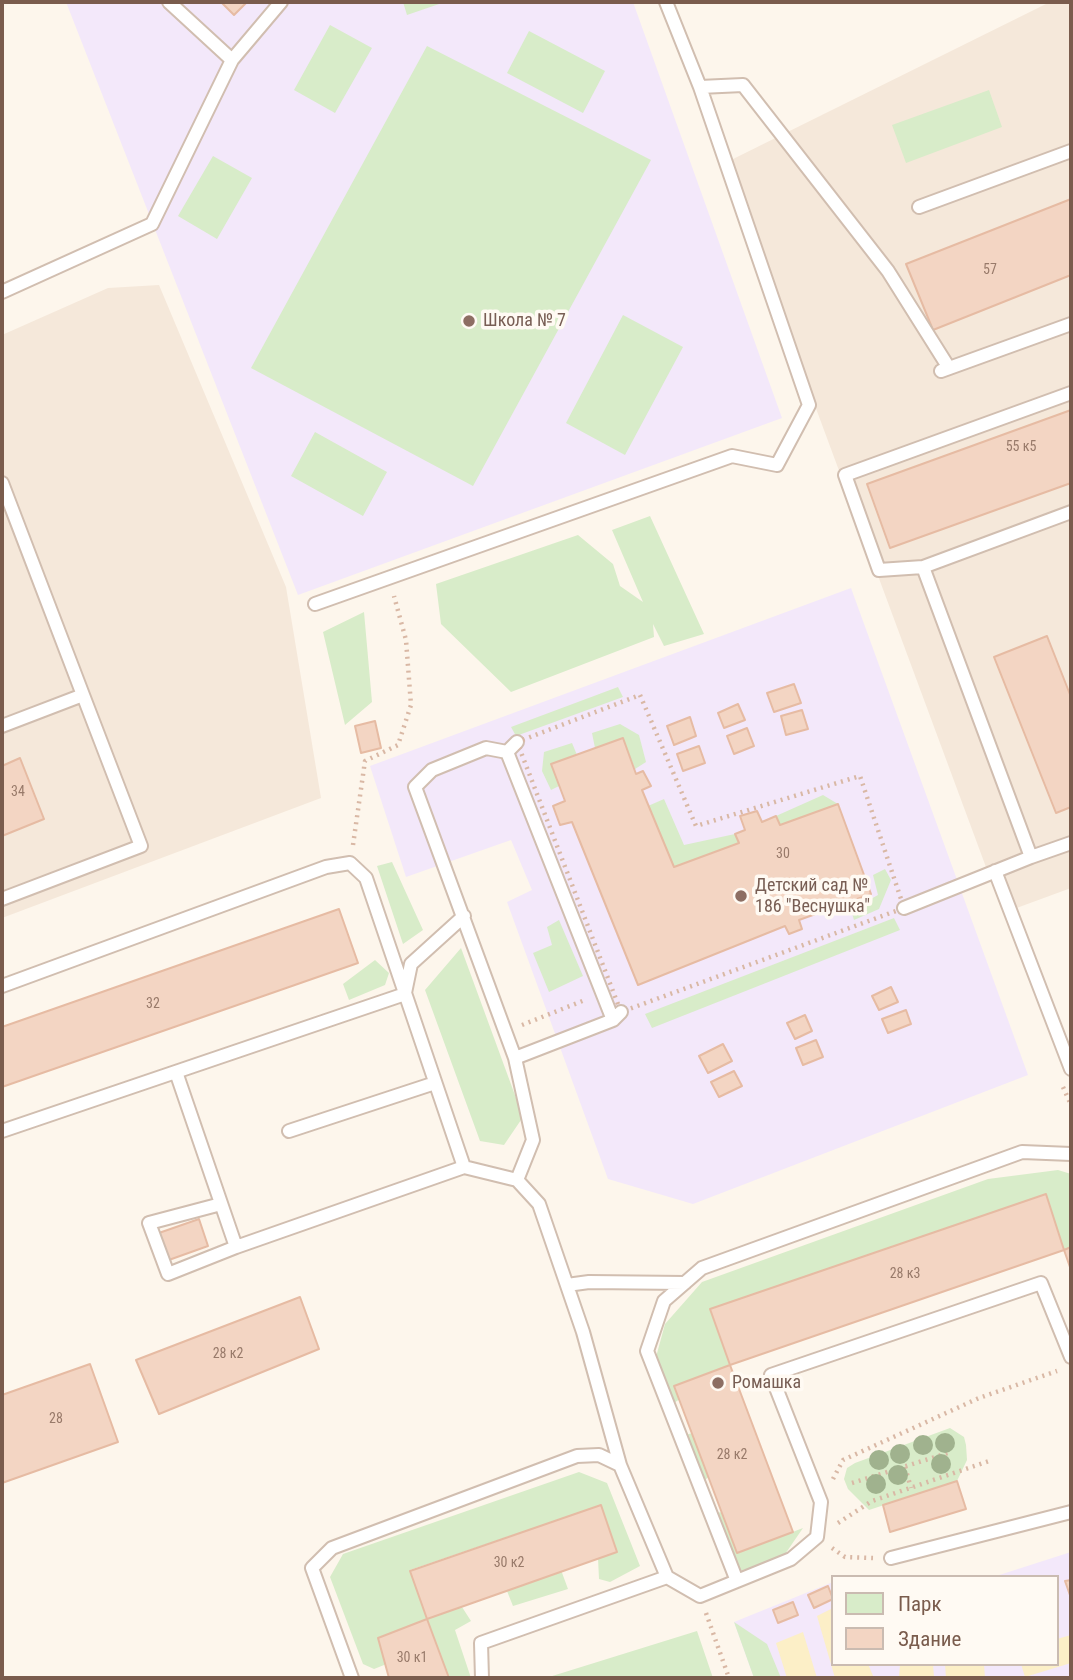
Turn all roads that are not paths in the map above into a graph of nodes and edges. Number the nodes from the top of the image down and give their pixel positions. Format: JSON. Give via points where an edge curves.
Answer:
{"nodes":[{"id":1,"x":169,"y":2,"type":"edge"},
{"id":2,"x":281,"y":2,"type":"edge"},
{"id":3,"x":666,"y":2,"type":"edge"},
{"id":4,"x":232,"y":60,"type":"junction"},
{"id":5,"x":700,"y":87,"type":"junction"},
{"id":6,"x":1071,"y":151,"type":"edge"},
{"id":7,"x":919,"y":207,"type":"dead end"},
{"id":8,"x":2,"y":292,"type":"edge"},
{"id":9,"x":1071,"y":324,"type":"edge"},
{"id":10,"x":1071,"y":393,"type":"edge"},
{"id":11,"x":2,"y":483,"type":"edge"},
{"id":12,"x":1071,"y":512,"type":"edge"},
{"id":13,"x":7,"y":513,"type":"edge"},
{"id":14,"x":923,"y":567,"type":"junction"},
{"id":15,"x":315,"y":604,"type":"dead end"},
{"id":16,"x":83,"y":695,"type":"junction"},
{"id":17,"x":2,"y":726,"type":"edge"},
{"id":18,"x":517,"y":742,"type":"road end"},
{"id":19,"x":507,"y":752,"type":"junction"},
{"id":20,"x":1071,"y":843,"type":"edge"},
{"id":21,"x":1031,"y":857,"type":"junction"},
{"id":22,"x":995,"y":871,"type":"junction"},
{"id":23,"x":2,"y":899,"type":"edge"},
{"id":24,"x":904,"y":908,"type":"road end"},
{"id":25,"x":464,"y":916,"type":"junction"},
{"id":26,"x":2,"y":986,"type":"edge"},
{"id":27,"x":405,"y":994,"type":"junction"},
{"id":28,"x":515,"y":1058,"type":"junction"},
{"id":29,"x":1071,"y":1069,"type":"edge"},
{"id":30,"x":176,"y":1072,"type":"junction"},
{"id":31,"x":435,"y":1083,"type":"junction"},
{"id":32,"x":2,"y":1131,"type":"edge"},
{"id":33,"x":289,"y":1131,"type":"dead end"},
{"id":34,"x":1071,"y":1154,"type":"edge"},
{"id":35,"x":464,"y":1167,"type":"junction"},
{"id":36,"x":517,"y":1180,"type":"junction"},
{"id":37,"x":221,"y":1204,"type":"junction"},
{"id":38,"x":236,"y":1247,"type":"junction"},
{"id":39,"x":685,"y":1283,"type":"junction"},
{"id":40,"x":567,"y":1285,"type":"junction"},
{"id":41,"x":1071,"y":1357,"type":"edge"},
{"id":42,"x":620,"y":1465,"type":"junction"},
{"id":43,"x":1071,"y":1512,"type":"edge"},
{"id":44,"x":891,"y":1558,"type":"road end"},
{"id":45,"x":667,"y":1577,"type":"junction"},
{"id":46,"x":737,"y":1581,"type":"junction"},
{"id":47,"x":352,"y":1678,"type":"edge"},
{"id":48,"x":482,"y":1678,"type":"edge"}],
"edges":[{"from":1,"to":4,"type":"lane"},
{"from":2,"to":4,"type":"lane"},
{"from":3,"to":5,"type":"lane"},
{"from":4,"to":8,"type":"lane","via":[[152,224]]},
{"from":5,"to":9,"type":"lane","via":[[743,85],[888,271],[945,369]]},
{"from":5,"to":15,"type":"lane","via":[[809,405],[777,465],[733,456]]},
{"from":6,"to":7,"type":"lane"},
{"from":10,"to":14,"type":"lane","via":[[845,475],[879,570]]},
{"from":11,"to":13,"type":"lane"},
{"from":12,"to":14,"type":"lane"},
{"from":13,"to":16,"type":"lane"},
{"from":14,"to":21,"type":"lane"},
{"from":16,"to":17,"type":"lane"},
{"from":16,"to":23,"type":"lane","via":[[141,846]]},
{"from":18,"to":19,"type":"lane"},
{"from":19,"to":25,"type":"lane","via":[[486,748],[432,770],[415,787]]},
{"from":19,"to":28,"type":"lane","via":[[617,1016]]},
{"from":20,"to":21,"type":"lane"},
{"from":21,"to":22,"type":"lane"},
{"from":22,"to":24,"type":"lane"},
{"from":22,"to":29,"type":"lane"},
{"from":25,"to":27,"type":"lane","via":[[411,964]]},
{"from":25,"to":28,"type":"lane"},
{"from":26,"to":27,"type":"lane","via":[[326,867],[351,863],[366,878]]},
{"from":27,"to":30,"type":"lane"},
{"from":27,"to":31,"type":"lane"},
{"from":28,"to":36,"type":"lane","via":[[533,1140]]},
{"from":30,"to":32,"type":"lane"},
{"from":30,"to":37,"type":"lane"},
{"from":31,"to":33,"type":"lane"},
{"from":31,"to":35,"type":"lane"},
{"from":34,"to":39,"type":"lane","via":[[1022,1152],[702,1268]]},
{"from":35,"to":36,"type":"lane"},
{"from":35,"to":38,"type":"lane"},
{"from":36,"to":40,"type":"lane","via":[[539,1204]]},
{"from":37,"to":38,"type":"lane"},
{"from":37,"to":38,"type":"lane","via":[[149,1223],[168,1274]]},
{"from":39,"to":40,"type":"lane"},
{"from":39,"to":46,"type":"lane","via":[[664,1301],[647,1351]]},
{"from":40,"to":42,"type":"lane"},
{"from":41,"to":46,"type":"lane","via":[[1041,1283],[771,1375],[821,1502],[817,1537],[791,1559]]},
{"from":42,"to":45,"type":"lane"},
{"from":42,"to":47,"type":"lane","via":[[599,1455],[577,1457],[322,1555],[312,1568]]},
{"from":43,"to":44,"type":"lane"},
{"from":45,"to":46,"type":"lane","via":[[700,1596]]},
{"from":45,"to":48,"type":"lane","via":[[481,1643]]}]}
